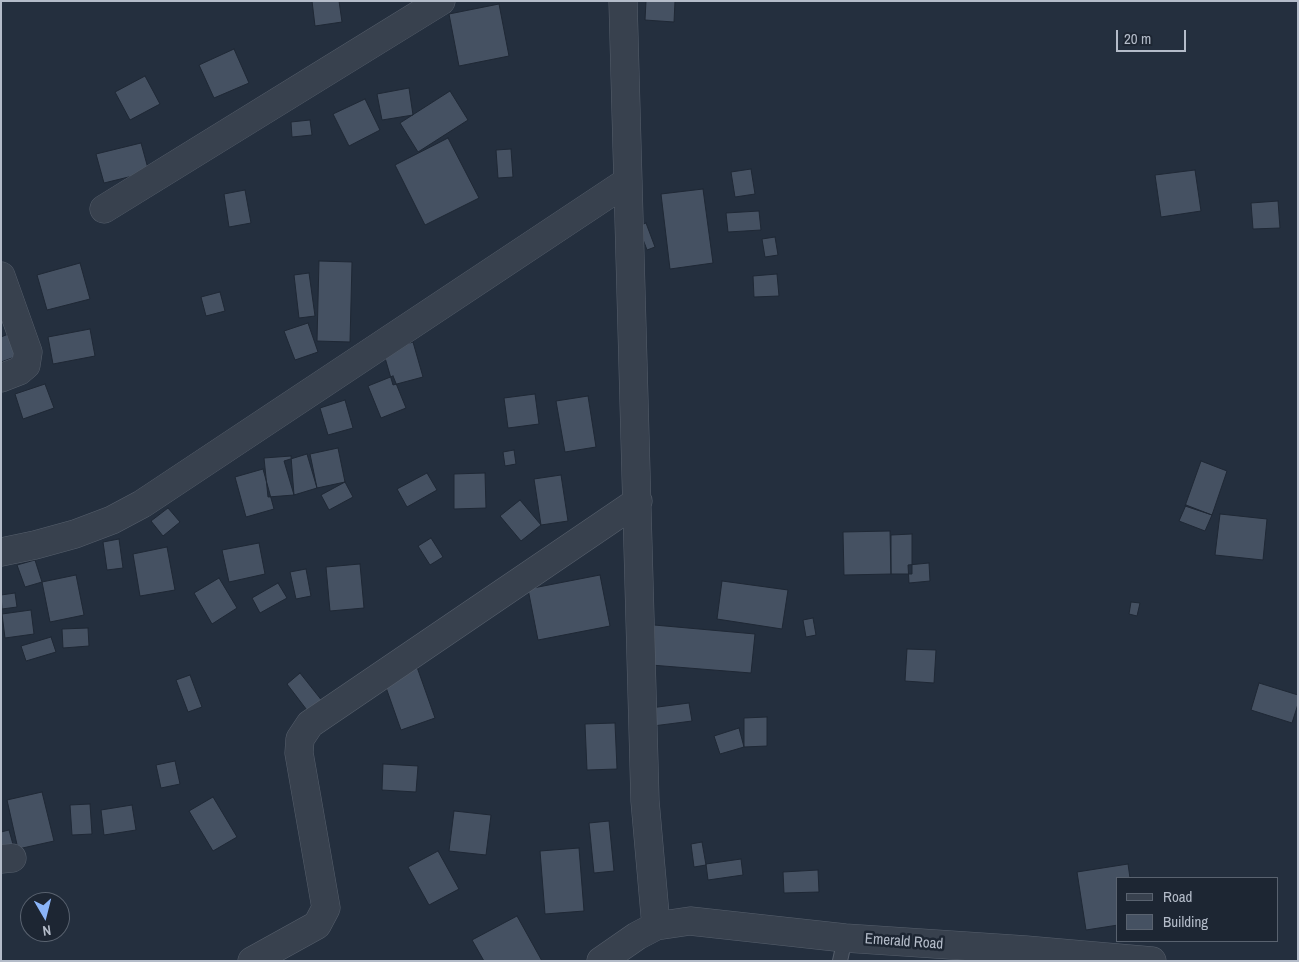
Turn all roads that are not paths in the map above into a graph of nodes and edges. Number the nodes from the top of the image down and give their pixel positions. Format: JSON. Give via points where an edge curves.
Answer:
{"nodes":[{"id":1,"x":441,"y":1,"type":"edge"},
{"id":2,"x":623,"y":1,"type":"edge"},
{"id":3,"x":628,"y":181,"type":"junction"},
{"id":4,"x":104,"y":209,"type":"dead end"},
{"id":5,"x":2,"y":279,"type":"edge"},
{"id":6,"x":1,"y":378,"type":"edge"},
{"id":7,"x":638,"y":501,"type":"junction"},
{"id":8,"x":1,"y":552,"type":"edge"},
{"id":9,"x":656,"y":926,"type":"junction"},
{"id":10,"x":843,"y":949,"type":"edge"},
{"id":11,"x":252,"y":961,"type":"edge"},
{"id":12,"x":601,"y":961,"type":"edge"},
{"id":13,"x":1152,"y":961,"type":"edge"}],
"edges":[{"from":1,"to":4,"type":"street"},
{"from":2,"to":3,"type":"street"},
{"from":3,"to":7,"type":"street"},
{"from":3,"to":8,"type":"street","via":[[142,504],[75,534]]},
{"from":5,"to":6,"type":"street","via":[[28,358],[19,371]]},
{"from":7,"to":9,"type":"street","via":[[645,801]]},
{"from":7,"to":11,"type":"street","via":[[310,724],[300,739],[299,753],[326,908],[317,924]]},
{"from":9,"to":10,"type":"street","name":"Emerald Road","via":[[690,921]]},
{"from":9,"to":12,"type":"street"},
{"from":10,"to":13,"type":"street","name":"Emerald Road","via":[[1026,950]]}]}
